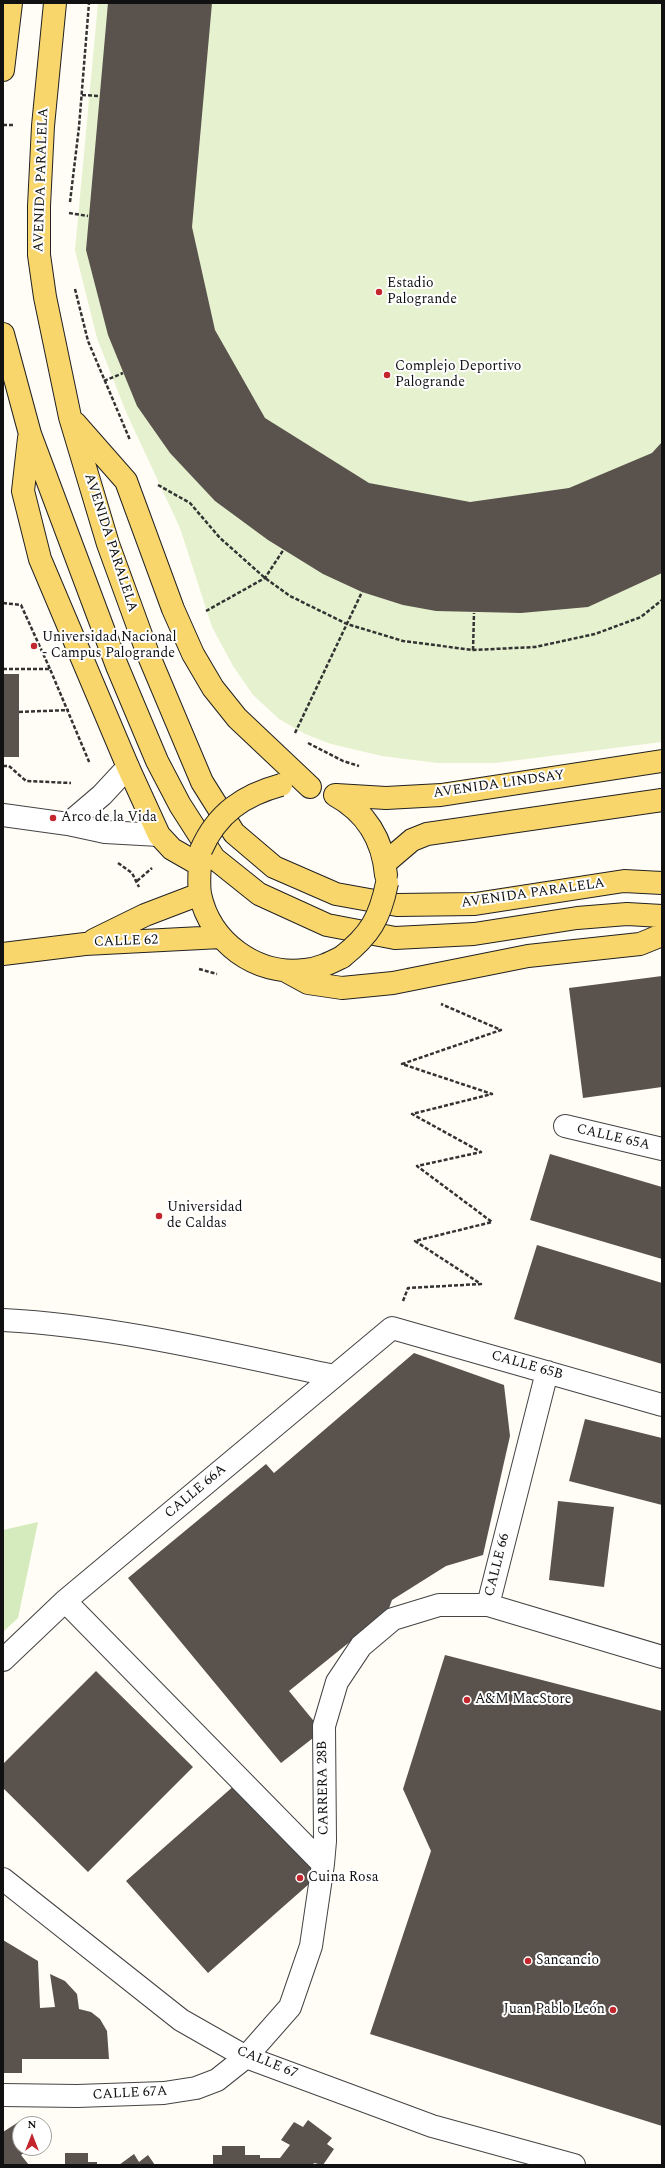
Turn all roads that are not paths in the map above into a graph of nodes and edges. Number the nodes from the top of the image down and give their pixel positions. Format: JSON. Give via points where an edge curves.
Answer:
{"nodes":[{"id":1,"x":11,"y":3,"type":"edge"},
{"id":2,"x":55,"y":3,"type":"edge"},
{"id":3,"x":3,"y":70,"type":"edge"},
{"id":4,"x":3,"y":334,"type":"edge"},
{"id":5,"x":70,"y":417,"type":"junction"},
{"id":6,"x":30,"y":434,"type":"junction"},
{"id":7,"x":662,"y":761,"type":"edge"},
{"id":8,"x":128,"y":767,"type":"junction"},
{"id":9,"x":310,"y":786,"type":"junction"},
{"id":10,"x":336,"y":795,"type":"junction"},
{"id":11,"x":662,"y":800,"type":"edge"},
{"id":12,"x":3,"y":815,"type":"edge"},
{"id":13,"x":68,"y":824,"type":"junction"},
{"id":14,"x":159,"y":835,"type":"junction"},
{"id":15,"x":200,"y":858,"type":"junction"},
{"id":16,"x":386,"y":873,"type":"junction"},
{"id":17,"x":662,"y":883,"type":"edge"},
{"id":18,"x":200,"y":894,"type":"junction"},
{"id":19,"x":662,"y":916,"type":"edge"},
{"id":20,"x":662,"y":935,"type":"edge"},
{"id":21,"x":221,"y":937,"type":"junction"},
{"id":22,"x":85,"y":944,"type":"junction"},
{"id":23,"x":3,"y":954,"type":"edge"},
{"id":24,"x":286,"y":971,"type":"junction"},
{"id":25,"x":565,"y":1126,"type":"dead end"},
{"id":26,"x":662,"y":1149,"type":"edge"},
{"id":27,"x":3,"y":1320,"type":"edge"},
{"id":28,"x":392,"y":1328,"type":"joint"},
{"id":29,"x":546,"y":1372,"type":"junction"},
{"id":30,"x":334,"y":1376,"type":"junction"},
{"id":31,"x":662,"y":1405,"type":"edge"},
{"id":32,"x":65,"y":1601,"type":"junction"},
{"id":33,"x":488,"y":1605,"type":"junction"},
{"id":34,"x":662,"y":1657,"type":"edge"},
{"id":35,"x":3,"y":1660,"type":"edge"},
{"id":36,"x":323,"y":1864,"type":"junction"},
{"id":37,"x":3,"y":1879,"type":"edge"},
{"id":38,"x":246,"y":2057,"type":"junction"},
{"id":39,"x":3,"y":2095,"type":"edge"},
{"id":40,"x":510,"y":2156,"type":"edge"},
{"id":41,"x":574,"y":2165,"type":"edge"}],
"edges":[{"from":1,"to":3,"type":"main road"},
{"from":2,"to":5,"type":"main road","name":"AVENIDA PARALELA","via":[[43,120],[39,255],[45,297]]},
{"from":4,"to":6,"type":"main road"},
{"from":5,"to":9,"type":"main road","via":[[126,481],[173,609],[193,654],[213,688],[237,718]]},
{"from":5,"to":17,"type":"main road","name":"AVENIDA PARALELA","via":[[108,544],[148,654],[202,782],[234,833],[274,866],[336,894],[397,905],[475,904],[624,882]]},
{"from":6,"to":8,"type":"main road","via":[[23,490],[40,559]]},
{"from":6,"to":19,"type":"main road","via":[[117,666],[157,761],[180,805],[214,858],[259,894],[327,925],[395,938],[474,934],[627,914]]},
{"from":7,"to":10,"type":"main road","name":"AVENIDA LINDSAY","via":[[441,795],[386,798]]},
{"from":8,"to":13,"type":"street","via":[[102,795]]},
{"from":8,"to":14,"type":"main road"},
{"from":9,"to":10,"type":"main road"},
{"from":9,"to":15,"type":"main road","bridge":true,"via":[[282,785],[259,791],[238,803],[208,832]]},
{"from":10,"to":16,"type":"main road","via":[[363,816],[381,846]]},
{"from":11,"to":16,"type":"main road","via":[[427,834],[412,840]]},
{"from":12,"to":13,"type":"street"},
{"from":13,"to":14,"type":"street","via":[[105,832]]},
{"from":14,"to":15,"type":"main road","via":[[172,849]]},
{"from":15,"to":18,"type":"main road"},
{"from":16,"to":24,"type":"main road","bridge":true,"via":[[382,905],[373,926],[359,943],[342,957],[324,965]]},
{"from":18,"to":21,"type":"main road","via":[[207,916]]},
{"from":18,"to":22,"type":"main road","name":"CALLE 62","via":[[145,915]]},
{"from":20,"to":24,"type":"main road","via":[[640,944],[528,956],[393,983],[342,988],[308,983]]},
{"from":21,"to":22,"type":"main road","name":"CALLE 62"},
{"from":21,"to":24,"type":"main road","via":[[234,950],[250,960],[267,968]]},
{"from":22,"to":23,"type":"main road"},
{"from":25,"to":26,"type":"street","name":"CALLE 65A"},
{"from":27,"to":30,"type":"street","via":[[87,1327]]},
{"from":28,"to":29,"type":"street","name":"CALLE 65B"},
{"from":28,"to":30,"type":"street","name":"CALLE 66A"},
{"from":29,"to":31,"type":"street","name":"CALLE 65B"},
{"from":29,"to":33,"type":"street","name":"CALLE 66"},
{"from":30,"to":32,"type":"street","name":"CALLE 66A"},
{"from":32,"to":35,"type":"street","name":"CALLE 66A"},
{"from":32,"to":36,"type":"street"},
{"from":33,"to":34,"type":"street","name":"CALLE 66"},
{"from":33,"to":36,"type":"street","name":"CARRERA 28B","via":[[438,1605],[393,1619],[361,1646],[337,1682],[324,1726]]},
{"from":36,"to":38,"type":"street","name":"CARRERA 28B","via":[[311,1946],[290,2007]]},
{"from":37,"to":38,"type":"street","name":"CALLE 67","via":[[181,2020]]},
{"from":38,"to":39,"type":"street","name":"CALLE 67A","via":[[217,2080],[196,2088],[156,2094]]},
{"from":38,"to":40,"type":"street","name":"CALLE 67"},
{"from":40,"to":41,"type":"street","name":"CALLE 67"}]}
